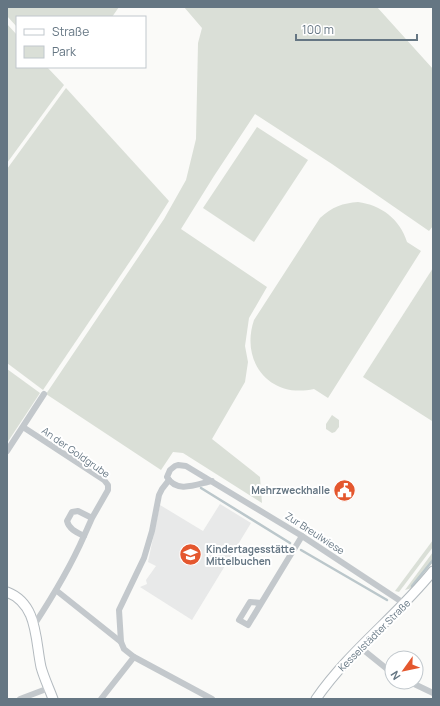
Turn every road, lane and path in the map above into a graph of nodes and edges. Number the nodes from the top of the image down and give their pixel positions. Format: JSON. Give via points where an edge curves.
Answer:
{"nodes":[{"id":1,"x":44,"y":394,"type":"dead end"},
{"id":2,"x":23,"y":427,"type":"junction"},
{"id":3,"x":7,"y":451,"type":"edge"},
{"id":4,"x":169,"y":480,"type":"junction"},
{"id":5,"x":212,"y":481,"type":"junction"},
{"id":6,"x":92,"y":518,"type":"junction"},
{"id":7,"x":84,"y":536,"type":"junction"},
{"id":8,"x":302,"y":536,"type":"junction"},
{"id":9,"x":433,"y":571,"type":"edge"},
{"id":10,"x":57,"y":591,"type":"junction"},
{"id":11,"x":7,"y":592,"type":"edge"},
{"id":12,"x":261,"y":603,"type":"dead end"},
{"id":13,"x":405,"y":604,"type":"junction"},
{"id":14,"x":34,"y":625,"type":"junction"},
{"id":15,"x":121,"y":642,"type":"junction"},
{"id":16,"x":361,"y":648,"type":"junction"},
{"id":17,"x":134,"y":657,"type":"junction"},
{"id":18,"x":384,"y":667,"type":"edge"},
{"id":19,"x":49,"y":688,"type":"junction"},
{"id":20,"x":20,"y":699,"type":"edge"},
{"id":21,"x":53,"y":699,"type":"edge"},
{"id":22,"x":101,"y":699,"type":"edge"},
{"id":23,"x":212,"y":699,"type":"edge"},
{"id":24,"x":316,"y":699,"type":"edge"}],
"edges":[{"from":1,"to":2,"type":"street"},
{"from":2,"to":3,"type":"street"},
{"from":2,"to":6,"type":"street","name":"An der Goldgrube","via":[[108,485],[108,490]]},
{"from":4,"to":5,"type":"street","via":[[182,487]]},
{"from":4,"to":5,"type":"street","name":"Zur Breulwiese","via":[[168,473],[178,465],[186,466]]},
{"from":4,"to":15,"type":"street","via":[[159,495],[144,558],[119,610]]},
{"from":5,"to":8,"type":"street","name":"Zur Breulwiese"},
{"from":6,"to":7,"type":"street","name":"An der Goldgrube"},
{"from":6,"to":7,"type":"street","via":[[78,511],[72,512],[66,521],[68,526]]},
{"from":7,"to":10,"type":"street","name":"An der Goldgrube"},
{"from":8,"to":12,"type":"street"},
{"from":8,"to":13,"type":"street","name":"Zur Breulwiese"},
{"from":9,"to":13,"type":"main road","name":"Kesselstädter Straße"},
{"from":10,"to":14,"type":"street","name":"An der Goldgrube"},
{"from":10,"to":15,"type":"street"},
{"from":11,"to":14,"type":"main road","via":[[18,597],[26,605]]},
{"from":13,"to":16,"type":"main road","name":"Kesselstädter Straße"},
{"from":14,"to":19,"type":"main road","via":[[41,666]]},
{"from":15,"to":17,"type":"street"},
{"from":16,"to":18,"type":"street"},
{"from":16,"to":24,"type":"main road","name":"Kesselstädter Straße","via":[[328,682]]},
{"from":17,"to":22,"type":"street"},
{"from":17,"to":23,"type":"street"},
{"from":19,"to":20,"type":"street"},
{"from":19,"to":21,"type":"main road"}]}
